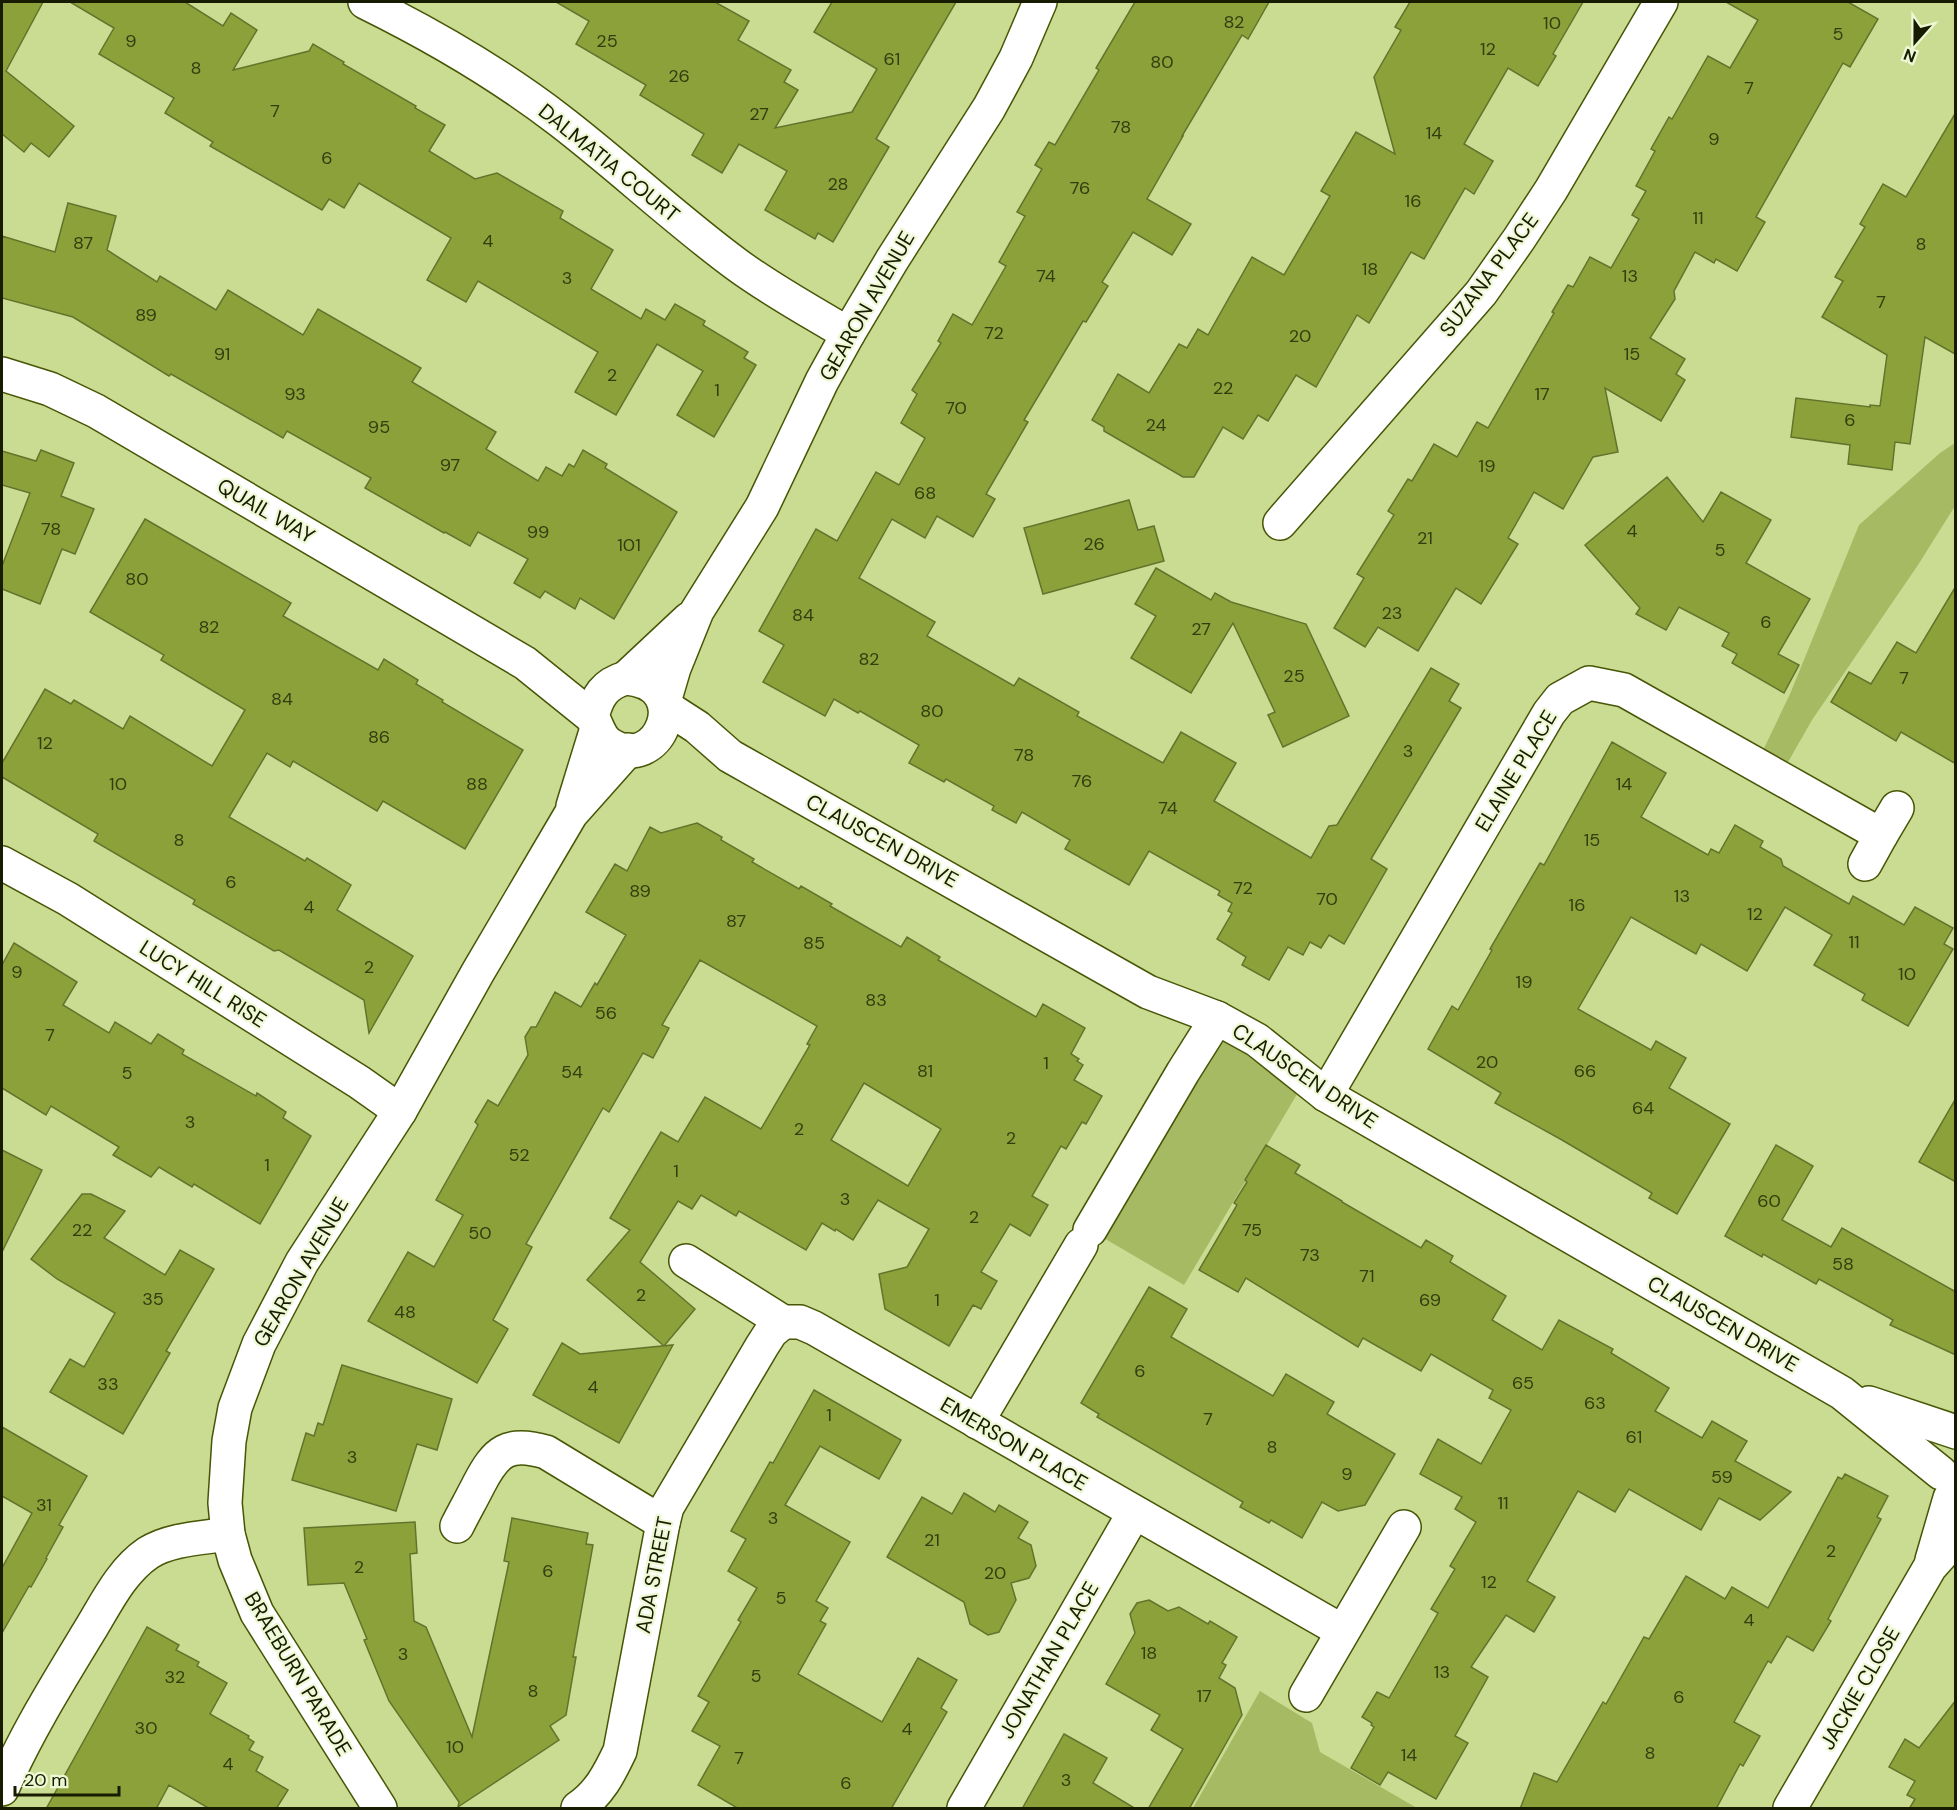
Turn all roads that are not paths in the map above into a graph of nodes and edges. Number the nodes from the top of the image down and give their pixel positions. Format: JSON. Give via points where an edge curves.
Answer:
{"nodes":[{"id":1,"x":365,"y":2,"type":"edge"},
{"id":2,"x":1040,"y":2,"type":"edge"},
{"id":3,"x":1661,"y":2,"type":"edge"},
{"id":4,"x":848,"y":334,"type":"junction"},
{"id":5,"x":2,"y":374,"type":"edge"},
{"id":6,"x":1280,"y":523,"type":"dead end"},
{"id":7,"x":696,"y":611,"type":"junction"},
{"id":8,"x":525,"y":663,"type":"junction"},
{"id":9,"x":617,"y":682,"type":"junction"},
{"id":10,"x":665,"y":705,"type":"junction"},
{"id":11,"x":594,"y":722,"type":"junction"},
{"id":12,"x":642,"y":745,"type":"junction"},
{"id":13,"x":730,"y":756,"type":"junction"},
{"id":14,"x":571,"y":814,"type":"junction"},
{"id":15,"x":2,"y":863,"type":"edge"},
{"id":16,"x":1865,"y":864,"type":"dead end"},
{"id":17,"x":1217,"y":1018,"type":"junction"},
{"id":18,"x":1326,"y":1095,"type":"junction"},
{"id":19,"x":400,"y":1111,"type":"junction"},
{"id":20,"x":686,"y":1261,"type":"dead end"},
{"id":21,"x":783,"y":1322,"type":"junction"},
{"id":22,"x":1842,"y":1393,"type":"junction"},
{"id":23,"x":977,"y":1422,"type":"junction"},
{"id":24,"x":1956,"y":1432,"type":"edge"},
{"id":25,"x":1956,"y":1443,"type":"edge"},
{"id":26,"x":1949,"y":1492,"type":"edge"},
{"id":27,"x":1134,"y":1513,"type":"junction"},
{"id":28,"x":663,"y":1523,"type":"junction"},
{"id":29,"x":457,"y":1526,"type":"dead end"},
{"id":30,"x":1404,"y":1527,"type":"dead end"},
{"id":31,"x":228,"y":1534,"type":"junction"},
{"id":32,"x":1956,"y":1538,"type":"edge"},
{"id":33,"x":1930,"y":1568,"type":"junction"},
{"id":34,"x":1342,"y":1631,"type":"junction"},
{"id":35,"x":1306,"y":1695,"type":"dead end"},
{"id":36,"x":2,"y":1789,"type":"edge"},
{"id":37,"x":380,"y":1809,"type":"edge"},
{"id":38,"x":578,"y":1809,"type":"edge"},
{"id":39,"x":964,"y":1809,"type":"edge"},
{"id":40,"x":1790,"y":1809,"type":"edge"}],
"edges":[{"from":1,"to":4,"type":"street","name":"DALMATIA COURT","via":[[458,52],[560,120],[736,265]]},
{"from":2,"to":4,"type":"street","name":"GEARON AVENUE","via":[[989,108]]},
{"from":3,"to":6,"type":"street","name":"SUZANA PLACE","via":[[1551,190],[1481,293]]},
{"from":4,"to":7,"type":"street","name":"GEARON AVENUE","via":[[762,507]]},
{"from":5,"to":8,"type":"street","name":"QUAIL WAY","via":[[50,389],[96,411]]},
{"from":7,"to":9,"type":"street"},
{"from":7,"to":10,"type":"street","via":[[674,668]]},
{"from":8,"to":9,"type":"street","name":"QUAIL WAY","via":[[575,681]]},
{"from":8,"to":11,"type":"street","name":"QUAIL WAY"},
{"from":9,"to":10,"type":"street","via":[[646,682],[660,694]]},
{"from":9,"to":11,"type":"street","via":[[600,694]]},
{"from":10,"to":12,"type":"street","via":[[666,721]]},
{"from":10,"to":13,"type":"street","name":"CLAUSCEN DRIVE"},
{"from":11,"to":12,"type":"street","via":[[609,744],[618,748]]},
{"from":11,"to":14,"type":"street","name":"GEARON AVENUE"},
{"from":12,"to":13,"type":"street","name":"CLAUSCEN DRIVE"},
{"from":12,"to":14,"type":"street","name":"GEARON AVENUE"},
{"from":13,"to":17,"type":"street","name":"CLAUSCEN DRIVE","via":[[1148,992]]},
{"from":14,"to":19,"type":"street","name":"GEARON AVENUE"},
{"from":15,"to":19,"type":"street","name":"LUCY HILL RISE","via":[[68,899]]},
{"from":16,"to":18,"type":"street","name":"ELAINE PLACE","via":[[1889,821],[1624,690],[1589,683],[1560,699],[1548,713]]},
{"from":17,"to":18,"type":"street","name":"CLAUSCEN DRIVE","via":[[1257,1040]]},
{"from":17,"to":23,"type":"street"},
{"from":18,"to":22,"type":"street","name":"CLAUSCEN DRIVE"},
{"from":19,"to":31,"type":"street","name":"GEARON AVENUE","via":[[302,1262],[259,1344],[235,1408],[229,1440],[225,1503]]},
{"from":20,"to":21,"type":"street","name":"EMERSON PLACE"},
{"from":21,"to":23,"type":"street","name":"EMERSON PLACE","via":[[800,1322],[814,1328]]},
{"from":21,"to":28,"type":"street","name":"ADA STREET","via":[[762,1346],[667,1507]]},
{"from":22,"to":24,"type":"street","name":"CLAUSCEN DRIVE"},
{"from":22,"to":26,"type":"street","name":"CLAUSCEN DRIVE"},
{"from":23,"to":27,"type":"street","name":"EMERSON PLACE"},
{"from":25,"to":26,"type":"street","via":[[1945,1457]]},
{"from":26,"to":33,"type":"street"},
{"from":27,"to":34,"type":"street","name":"EMERSON PLACE"},
{"from":27,"to":39,"type":"street","name":"JONATHAN PLACE"},
{"from":28,"to":29,"type":"street","via":[[546,1452],[516,1448],[492,1461]]},
{"from":28,"to":38,"type":"street","name":"ADA STREET","via":[[620,1751],[607,1779],[591,1800]]},
{"from":30,"to":34,"type":"street"},
{"from":31,"to":36,"type":"street","via":[[158,1548],[134,1564],[31,1728]]},
{"from":31,"to":37,"type":"street","name":"BRAEBURN PARADE","via":[[257,1612]]},
{"from":32,"to":33,"type":"street"},
{"from":33,"to":40,"type":"street","name":"JACKIE CLOSE"},
{"from":34,"to":35,"type":"street"}]}
